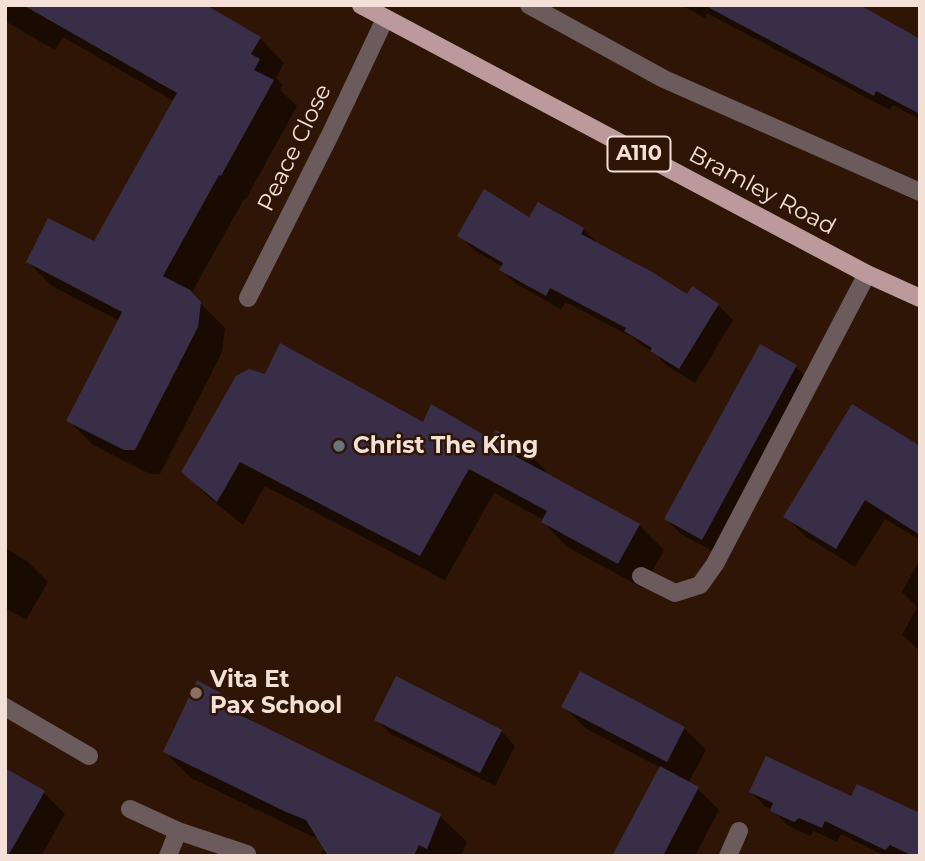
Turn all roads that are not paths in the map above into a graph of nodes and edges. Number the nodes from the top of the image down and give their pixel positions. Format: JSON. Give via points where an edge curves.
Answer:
{"nodes":[{"id":1,"x":361,"y":5,"type":"edge"},
{"id":2,"x":529,"y":5,"type":"edge"},
{"id":3,"x":385,"y":19,"type":"junction"},
{"id":4,"x":920,"y":192,"type":"edge"},
{"id":5,"x":867,"y":274,"type":"junction"},
{"id":6,"x":248,"y":298,"type":"dead end"},
{"id":7,"x":920,"y":298,"type":"edge"},
{"id":8,"x":641,"y":576,"type":"dead end"},
{"id":9,"x":5,"y":707,"type":"edge"},
{"id":10,"x":89,"y":757,"type":"dead end"},
{"id":11,"x":130,"y":809,"type":"dead end"},
{"id":12,"x":178,"y":831,"type":"junction"},
{"id":13,"x":739,"y":831,"type":"dead end"},
{"id":14,"x":247,"y":854,"type":"dead end"},
{"id":15,"x":168,"y":856,"type":"edge"},
{"id":16,"x":728,"y":856,"type":"edge"}],
"edges":[{"from":1,"to":3,"type":"main road","name":"Bramley Road","number":"A110"},
{"from":2,"to":4,"type":"street","via":[[664,79]]},
{"from":3,"to":5,"type":"main road","name":"Bramley Road","number":"A110"},
{"from":3,"to":6,"type":"street","name":"Peace Close"},
{"from":5,"to":7,"type":"main road","name":"Bramley Road","number":"A110"},
{"from":5,"to":8,"type":"street","via":[[700,585],[675,593]]},
{"from":9,"to":10,"type":"street"},
{"from":11,"to":12,"type":"street"},
{"from":12,"to":14,"type":"street"},
{"from":12,"to":15,"type":"street"},
{"from":13,"to":16,"type":"street"}]}
